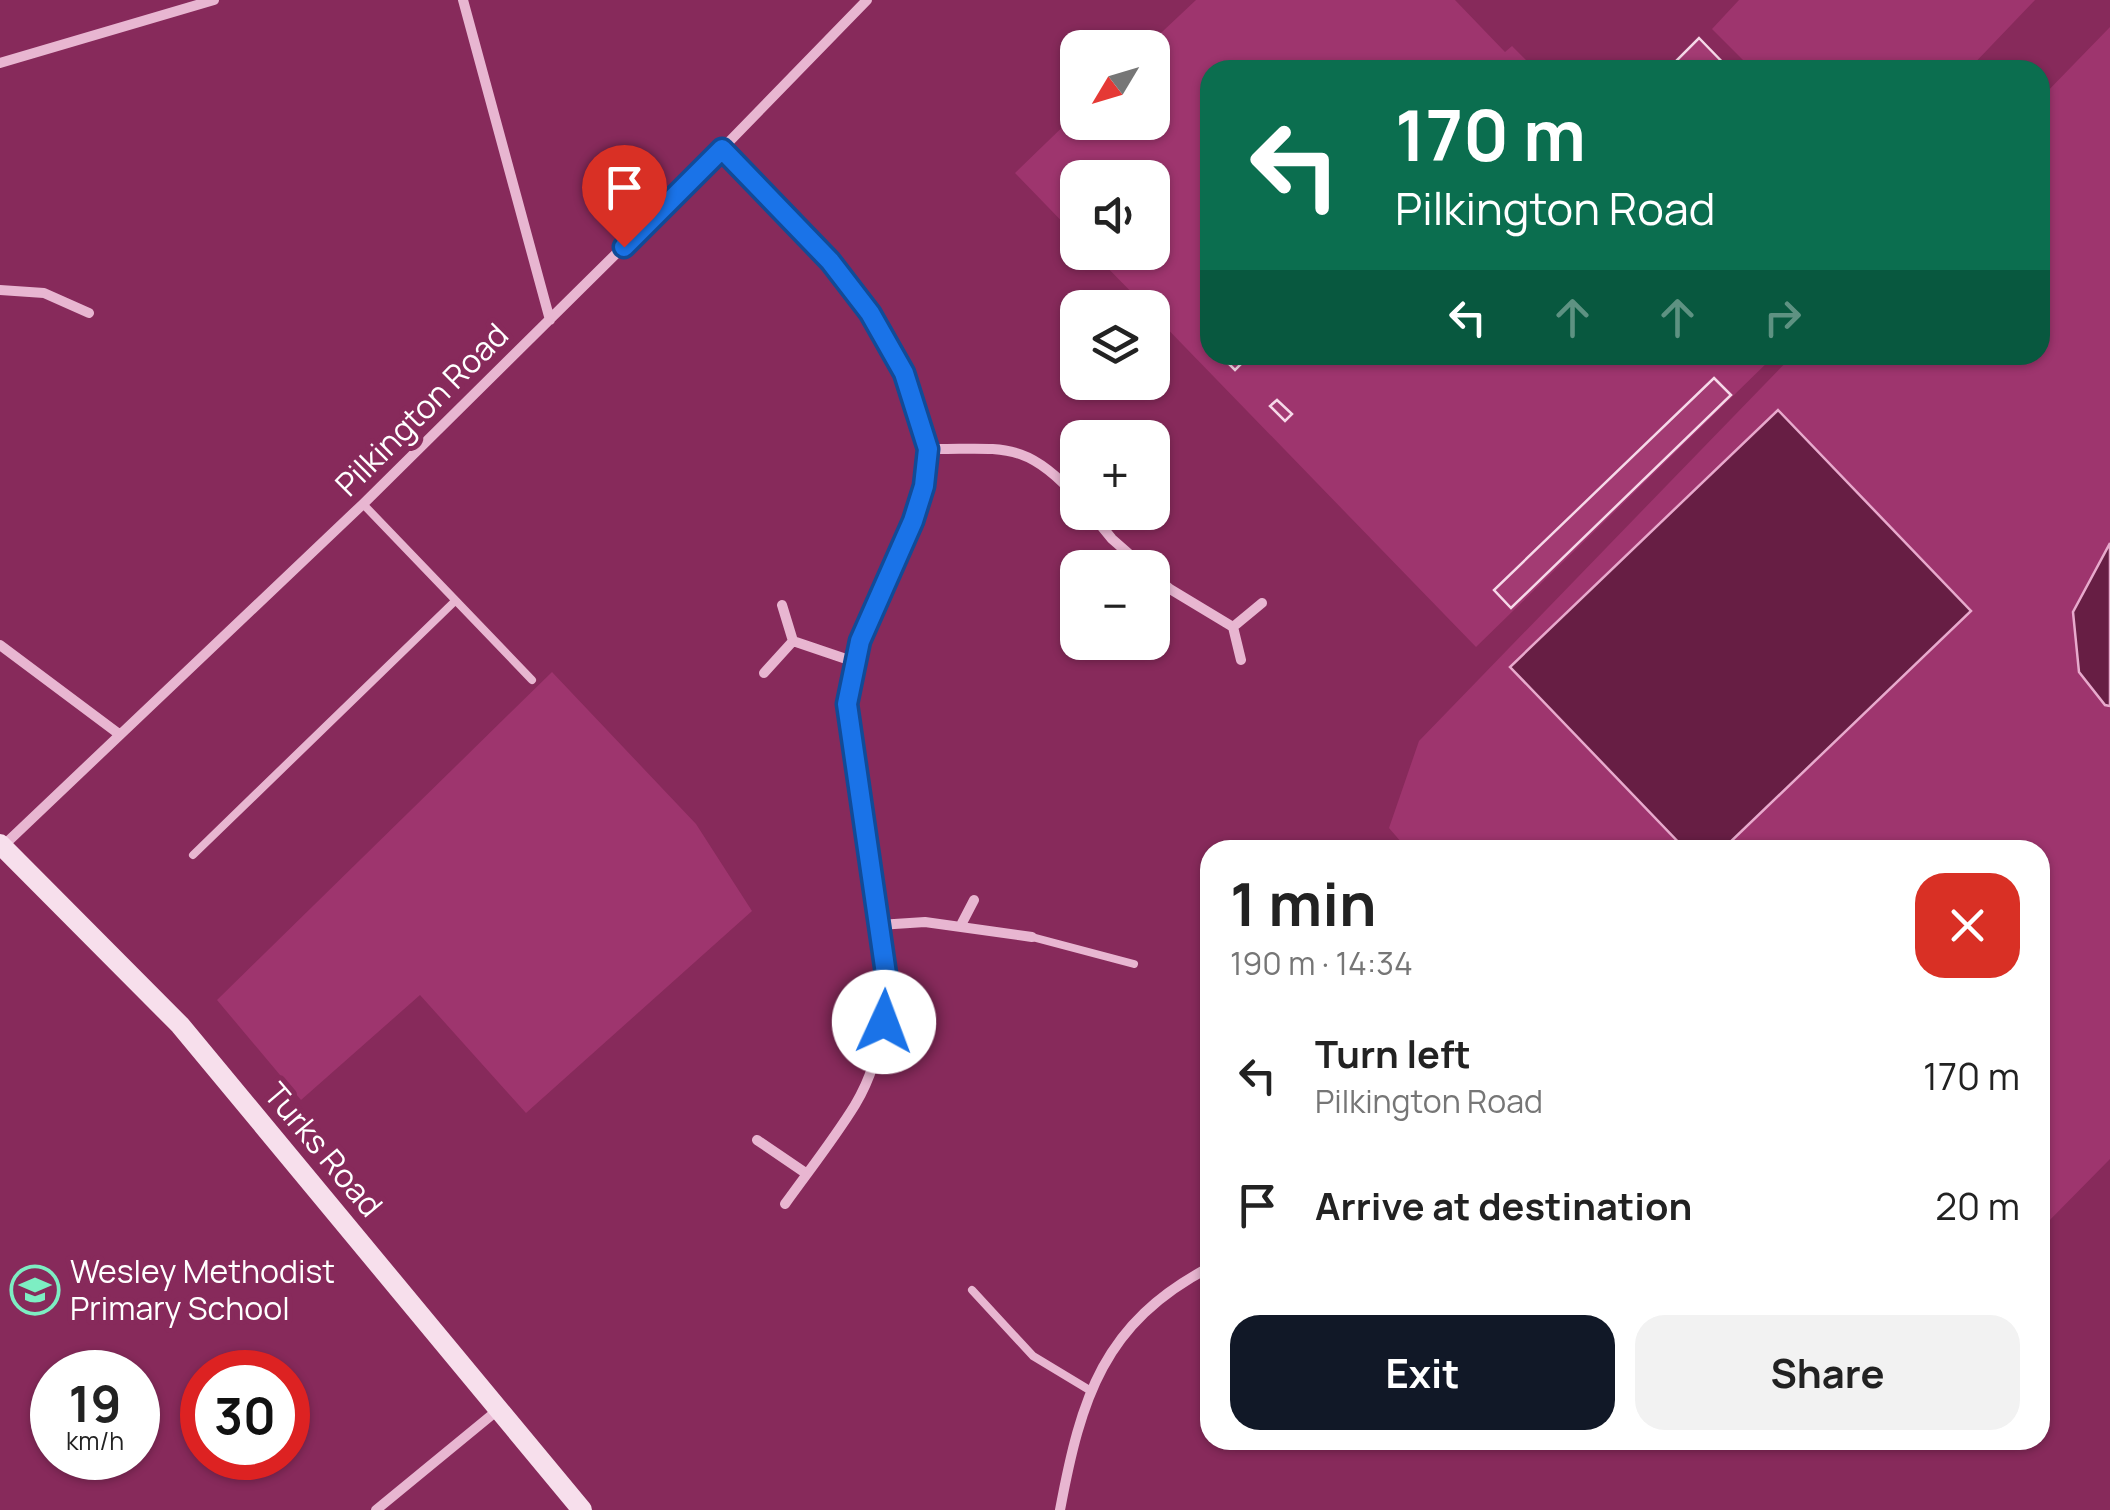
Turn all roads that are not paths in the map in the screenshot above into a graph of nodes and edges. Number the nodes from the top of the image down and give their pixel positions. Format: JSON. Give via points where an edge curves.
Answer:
{"nodes":[{"id":1,"x":214,"y":0,"type":"edge"},
{"id":2,"x":463,"y":0,"type":"edge"},
{"id":3,"x":867,"y":0,"type":"edge"},
{"id":4,"x":0,"y":63,"type":"edge"},
{"id":5,"x":722,"y":149,"type":"junction"},
{"id":6,"x":0,"y":290,"type":"edge"},
{"id":7,"x":88,"y":313,"type":"dead end"},
{"id":8,"x":550,"y":320,"type":"junction"},
{"id":9,"x":928,"y":449,"type":"junction"},
{"id":10,"x":1060,"y":478,"type":"edge"},
{"id":11,"x":363,"y":504,"type":"junction"},
{"id":12,"x":1105,"y":530,"type":"edge"},
{"id":13,"x":1125,"y":550,"type":"edge"},
{"id":14,"x":1170,"y":589,"type":"edge"},
{"id":15,"x":456,"y":601,"type":"junction"},
{"id":16,"x":1262,"y":603,"type":"dead end"},
{"id":17,"x":782,"y":605,"type":"dead end"},
{"id":18,"x":1233,"y":628,"type":"junction"},
{"id":19,"x":794,"y":641,"type":"junction"},
{"id":20,"x":0,"y":645,"type":"edge"},
{"id":21,"x":1241,"y":660,"type":"dead end"},
{"id":22,"x":855,"y":662,"type":"junction"},
{"id":23,"x":764,"y":674,"type":"dead end"},
{"id":24,"x":532,"y":680,"type":"dead end"},
{"id":25,"x":119,"y":734,"type":"junction"},
{"id":26,"x":2,"y":845,"type":"edge"},
{"id":27,"x":193,"y":855,"type":"dead end"},
{"id":28,"x":974,"y":900,"type":"dead end"},
{"id":29,"x":879,"y":925,"type":"junction"},
{"id":30,"x":961,"y":925,"type":"junction"},
{"id":31,"x":1032,"y":937,"type":"joint"},
{"id":32,"x":1134,"y":964,"type":"dead end"},
{"id":33,"x":757,"y":1140,"type":"dead end"},
{"id":34,"x":807,"y":1174,"type":"junction"},
{"id":35,"x":785,"y":1204,"type":"dead end"},
{"id":36,"x":1200,"y":1272,"type":"edge"},
{"id":37,"x":972,"y":1290,"type":"dead end"},
{"id":38,"x":1091,"y":1392,"type":"junction"},
{"id":39,"x":499,"y":1408,"type":"junction"},
{"id":40,"x":376,"y":1510,"type":"edge"},
{"id":41,"x":582,"y":1510,"type":"edge"},
{"id":42,"x":1060,"y":1510,"type":"edge"}],
"edges":[{"from":1,"to":4,"type":"street"},
{"from":2,"to":8,"type":"street"},
{"from":3,"to":5,"type":"street","name":"Pilkington Road"},
{"from":5,"to":8,"type":"street","name":"Pilkington Road"},
{"from":5,"to":9,"type":"street","via":[[830,261],[870,313],[904,373]]},
{"from":6,"to":7,"type":"street","via":[[44,293]]},
{"from":8,"to":11,"type":"street","name":"Pilkington Road"},
{"from":9,"to":10,"type":"street","via":[[1010,450],[1033,457]]},
{"from":9,"to":22,"type":"street","via":[[913,521]]},
{"from":11,"to":15,"type":"lane"},
{"from":11,"to":25,"type":"street","name":"Pilkington Road"},
{"from":12,"to":13,"type":"street"},
{"from":14,"to":18,"type":"street"},
{"from":15,"to":24,"type":"lane"},
{"from":15,"to":27,"type":"lane"},
{"from":16,"to":18,"type":"street"},
{"from":17,"to":19,"type":"street"},
{"from":18,"to":21,"type":"street"},
{"from":19,"to":22,"type":"street"},
{"from":19,"to":23,"type":"street"},
{"from":20,"to":25,"type":"street"},
{"from":22,"to":29,"type":"street","via":[[849,732]]},
{"from":25,"to":26,"type":"street","name":"Pilkington Road"},
{"from":26,"to":39,"type":"street","name":"Turks Road","via":[[180,1026]]},
{"from":28,"to":30,"type":"street"},
{"from":29,"to":30,"type":"street"},
{"from":29,"to":34,"type":"street","via":[[886,974],[874,1061],[856,1103]]},
{"from":30,"to":31,"type":"street"},
{"from":31,"to":32,"type":"lane"},
{"from":33,"to":34,"type":"street"},
{"from":34,"to":35,"type":"street"},
{"from":36,"to":38,"type":"street","via":[[1146,1309],[1110,1354]]},
{"from":37,"to":38,"type":"lane","via":[[1033,1356]]},
{"from":38,"to":42,"type":"street"},
{"from":39,"to":40,"type":"street"},
{"from":39,"to":41,"type":"street","name":"Turks Road"}]}
